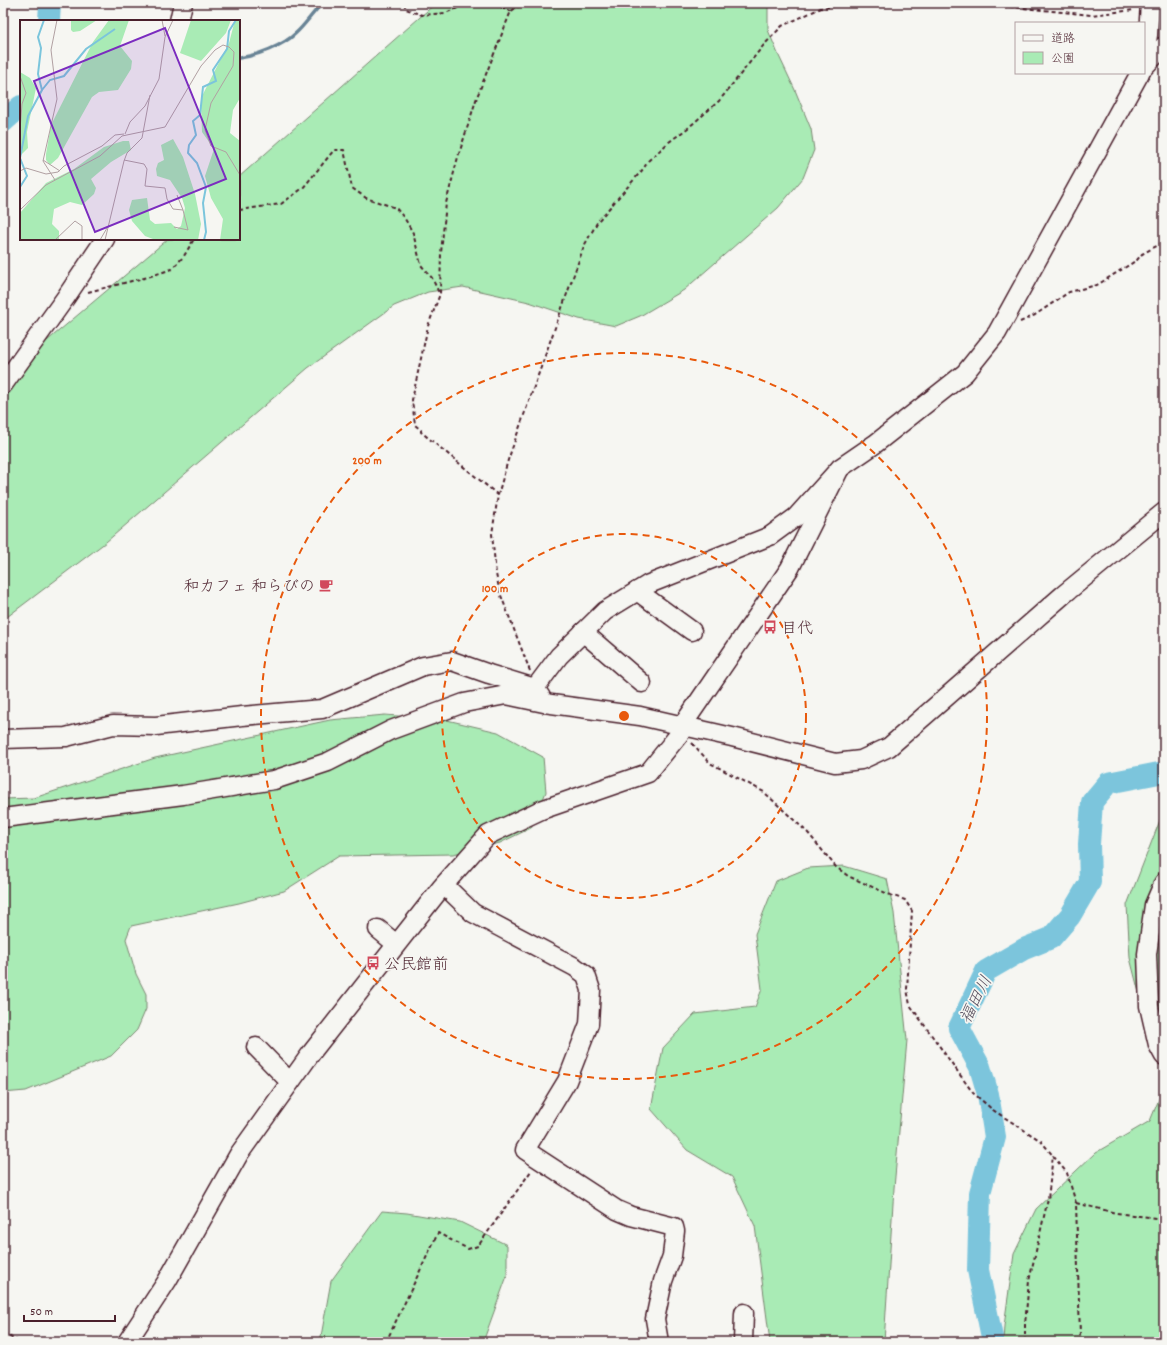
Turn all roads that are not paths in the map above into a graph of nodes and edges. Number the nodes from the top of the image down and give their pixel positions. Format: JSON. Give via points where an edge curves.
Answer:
{"nodes":[{"id":1,"x":183,"y":3,"type":"edge"},
{"id":2,"x":1150,"y":6,"type":"edge"},
{"id":3,"x":179,"y":20,"type":"edge"},
{"id":4,"x":1164,"y":46,"type":"edge"},
{"id":5,"x":1145,"y":52,"type":"edge"},
{"id":6,"x":1145,"y":66,"type":"edge"},
{"id":7,"x":1139,"y":74,"type":"edge"},
{"id":8,"x":103,"y":240,"type":"edge"},
{"id":9,"x":3,"y":384,"type":"edge"},
{"id":10,"x":840,"y":468,"type":"junction"},
{"id":11,"x":1164,"y":512,"type":"edge"},
{"id":12,"x":637,"y":591,"type":"junction"},
{"id":13,"x":692,"y":631,"type":"dead end"},
{"id":14,"x":583,"y":632,"type":"junction"},
{"id":15,"x":642,"y":683,"type":"dead end"},
{"id":16,"x":540,"y":695,"type":"junction"},
{"id":17,"x":682,"y":729,"type":"junction"},
{"id":18,"x":3,"y":739,"type":"edge"},
{"id":19,"x":3,"y":818,"type":"edge"},
{"id":20,"x":1164,"y":882,"type":"edge"},
{"id":21,"x":444,"y":885,"type":"junction"},
{"id":22,"x":378,"y":929,"type":"dead end"},
{"id":23,"x":396,"y":944,"type":"junction"},
{"id":24,"x":256,"y":1047,"type":"dead end"},
{"id":25,"x":1164,"y":1056,"type":"edge"},
{"id":26,"x":290,"y":1082,"type":"junction"},
{"id":27,"x":744,"y":1313,"type":"dead end"},
{"id":28,"x":131,"y":1337,"type":"edge"},
{"id":29,"x":119,"y":1342,"type":"edge"},
{"id":30,"x":659,"y":1342,"type":"edge"},
{"id":31,"x":743,"y":1342,"type":"edge"}],
"edges":[{"from":1,"to":3,"type":"street"},
{"from":2,"to":5,"type":"street"},
{"from":4,"to":6,"type":"street"},
{"from":7,"to":10,"type":"street","via":[[997,333],[965,373]]},
{"from":8,"to":9,"type":"street"},
{"from":10,"to":12,"type":"street","via":[[796,517],[770,536]]},
{"from":10,"to":17,"type":"street","via":[[790,568]]},
{"from":11,"to":17,"type":"street","via":[[1063,595],[889,747],[861,760],[835,763],[732,737]]},
{"from":12,"to":13,"type":"street"},
{"from":12,"to":14,"type":"street","via":[[605,611]]},
{"from":14,"to":15,"type":"street"},
{"from":14,"to":16,"type":"street","via":[[559,656]]},
{"from":16,"to":17,"type":"street","via":[[640,716]]},
{"from":16,"to":18,"type":"street","via":[[452,661],[423,666],[322,709],[156,726],[113,725],[66,737]]},
{"from":16,"to":19,"type":"street","via":[[506,695],[464,703],[391,730],[328,762],[274,780],[183,795]]},
{"from":17,"to":21,"type":"street","via":[[648,773],[541,810],[488,835]]},
{"from":20,"to":25,"type":"street","via":[[1154,905],[1147,954],[1149,1006],[1158,1045]]},
{"from":21,"to":23,"type":"street"},
{"from":21,"to":30,"type":"street","via":[[473,913],[575,967],[586,976],[591,990],[589,1024],[567,1081],[525,1150],[617,1210],[674,1227],[672,1256],[663,1281],[655,1319]]},
{"from":22,"to":23,"type":"street"},
{"from":23,"to":26,"type":"street"},
{"from":24,"to":26,"type":"street"},
{"from":26,"to":28,"type":"street","via":[[239,1154],[167,1281]]},
{"from":27,"to":31,"type":"street"},
{"from":28,"to":29,"type":"street"}]}
